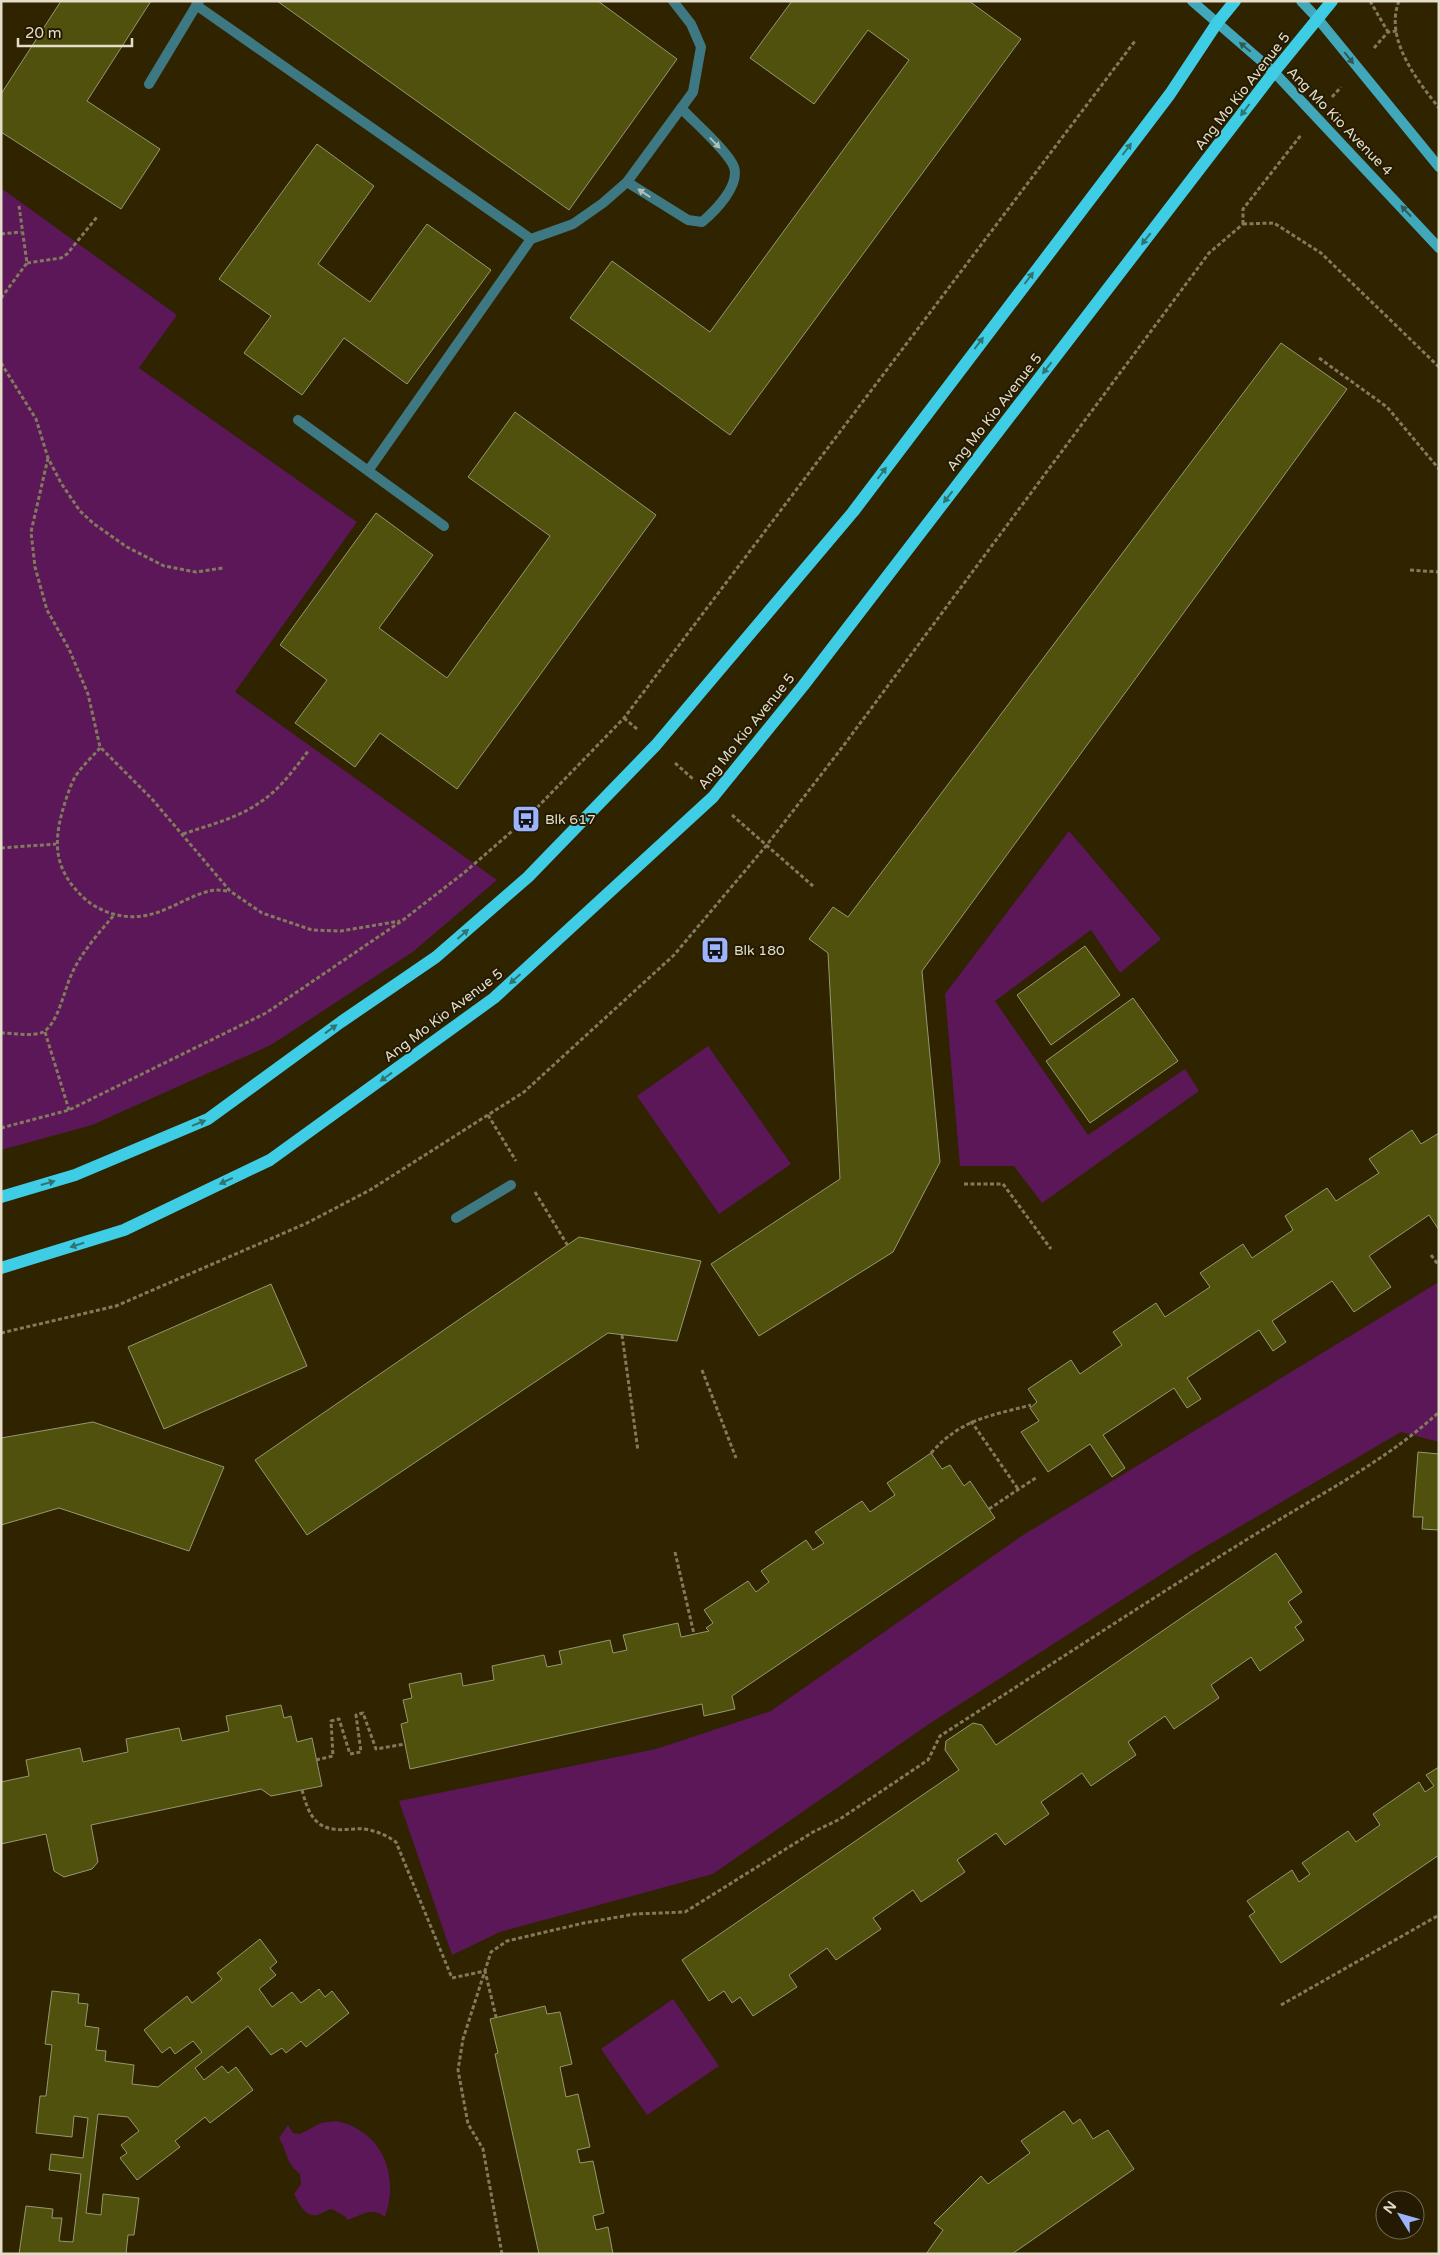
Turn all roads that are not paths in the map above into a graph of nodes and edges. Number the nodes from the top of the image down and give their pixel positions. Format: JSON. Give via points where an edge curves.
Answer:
{"nodes":[{"id":1,"x":673,"y":1,"type":"edge"},
{"id":2,"x":1192,"y":1,"type":"edge"},
{"id":3,"x":1235,"y":1,"type":"edge"},
{"id":4,"x":1301,"y":1,"type":"edge"},
{"id":5,"x":1332,"y":1,"type":"edge"},
{"id":6,"x":198,"y":3,"type":"edge"},
{"id":7,"x":1318,"y":19,"type":"junction"},
{"id":8,"x":1217,"y":23,"type":"junction"},
{"id":9,"x":1274,"y":72,"type":"junction"},
{"id":10,"x":149,"y":84,"type":"dead end"},
{"id":11,"x":682,"y":108,"type":"junction"},
{"id":12,"x":1439,"y":167,"type":"edge"},
{"id":13,"x":627,"y":182,"type":"junction"},
{"id":14,"x":531,"y":239,"type":"junction"},
{"id":15,"x":1439,"y":248,"type":"edge"},
{"id":16,"x":298,"y":420,"type":"dead end"},
{"id":17,"x":368,"y":471,"type":"junction"},
{"id":18,"x":444,"y":526,"type":"dead end"},
{"id":19,"x":511,"y":1185,"type":"dead end"},
{"id":20,"x":1,"y":1197,"type":"edge"},
{"id":21,"x":456,"y":1218,"type":"dead end"},
{"id":22,"x":1,"y":1268,"type":"edge"}],
"edges":[{"from":1,"to":11,"type":"lane","via":[[692,24],[702,47],[693,92]]},
{"from":2,"to":8,"type":"main road","name":"Ang Mo Kio Avenue 4"},
{"from":3,"to":8,"type":"main road"},
{"from":4,"to":7,"type":"main road"},
{"from":5,"to":7,"type":"main road","name":"Ang Mo Kio Avenue 5"},
{"from":6,"to":10,"type":"lane"},
{"from":6,"to":14,"type":"lane"},
{"from":7,"to":9,"type":"main road","name":"Ang Mo Kio Avenue 5"},
{"from":7,"to":12,"type":"main road","one_way":true},
{"from":9,"to":8,"type":"main road","name":"Ang Mo Kio Avenue 4","one_way":true},
{"from":20,"to":8,"type":"main road","one_way":true,"via":[[75,1175],[208,1119],[436,957],[528,876],[656,745],[853,512],[1170,94]]},
{"from":15,"to":9,"type":"main road","name":"Ang Mo Kio Avenue 4","one_way":true},
{"from":9,"to":22,"type":"main road","name":"Ang Mo Kio Avenue 5","one_way":true,"via":[[809,678],[713,797],[494,998],[270,1160],[124,1230]]},
{"from":11,"to":13,"type":"lane"},
{"from":11,"to":13,"type":"lane","one_way":true,"via":[[734,167],[735,178],[722,204],[702,222],[688,220]]},
{"from":13,"to":14,"type":"lane","via":[[573,224]]},
{"from":14,"to":17,"type":"lane"},
{"from":16,"to":17,"type":"lane"},
{"from":17,"to":18,"type":"lane"},
{"from":19,"to":21,"type":"lane"}]}
